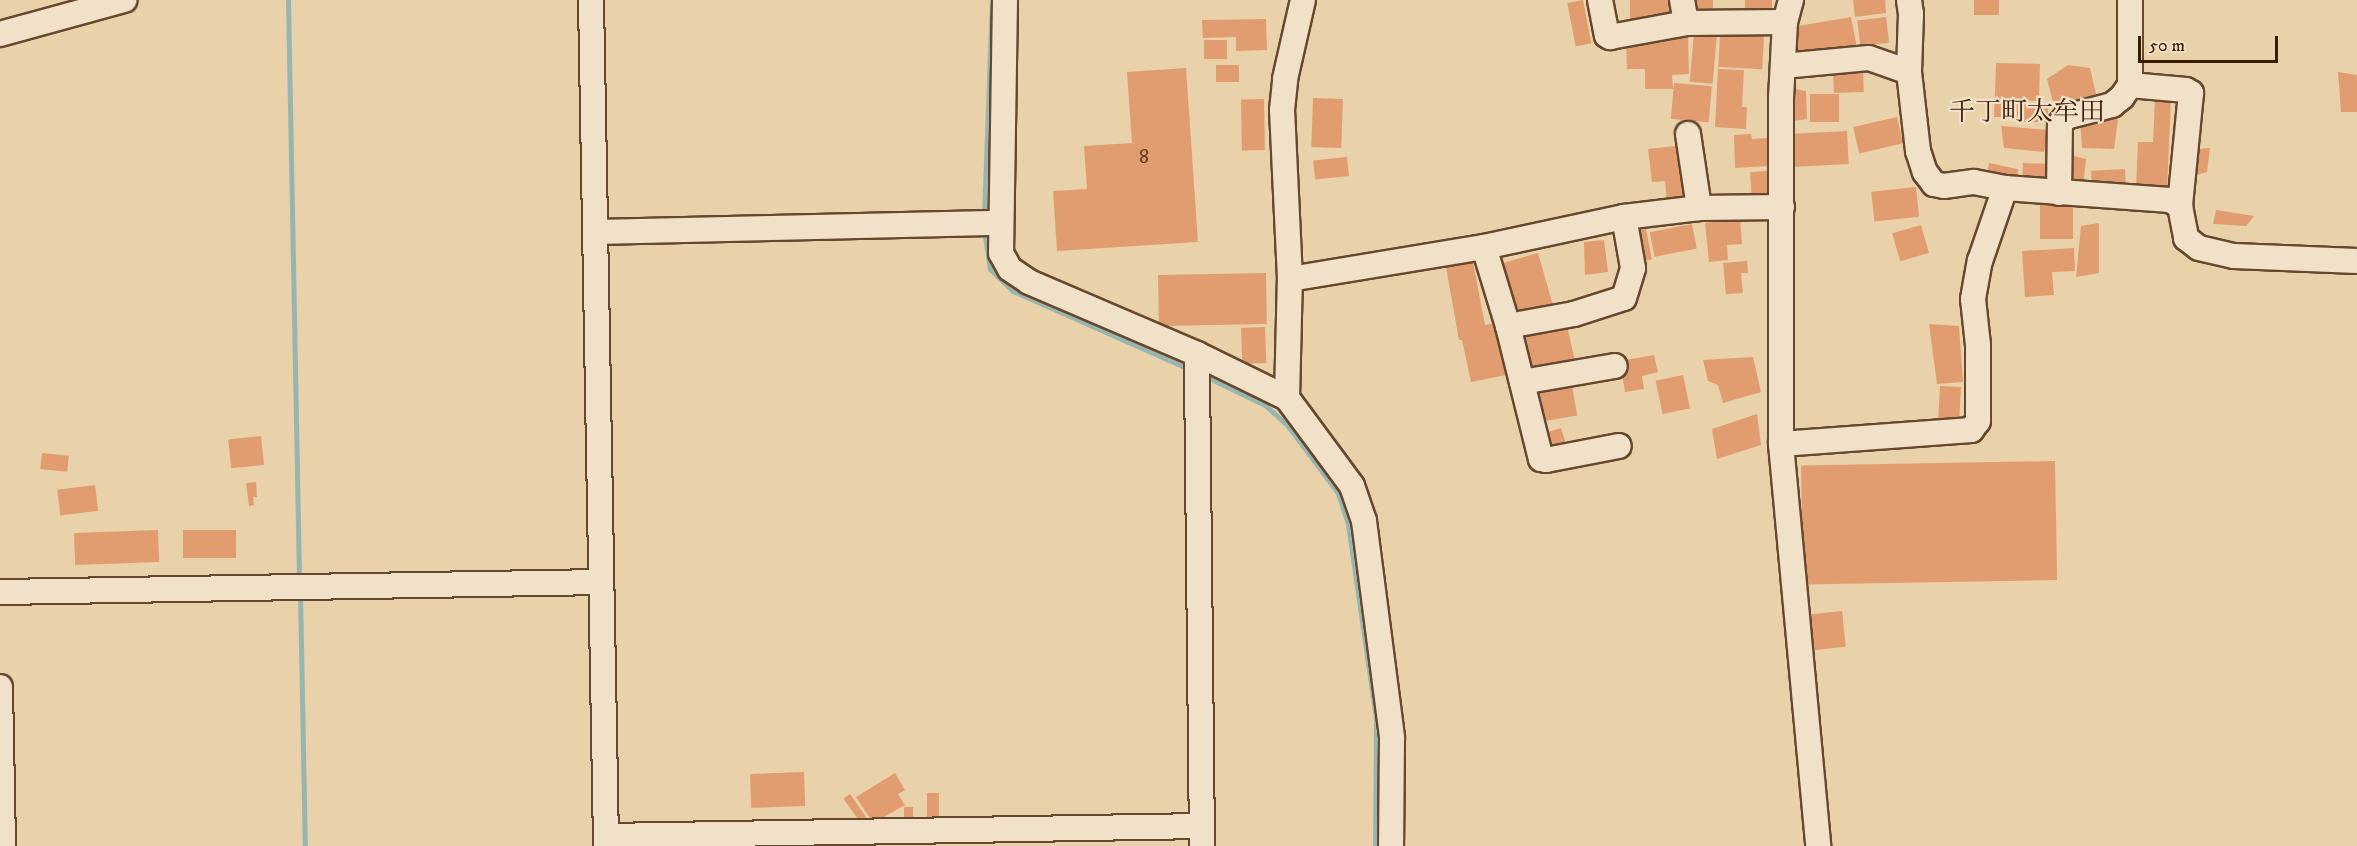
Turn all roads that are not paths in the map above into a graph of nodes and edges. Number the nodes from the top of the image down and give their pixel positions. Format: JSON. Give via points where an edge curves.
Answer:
{"nodes":[{"id":1,"x":124,"y":0,"type":"edge"},
{"id":2,"x":591,"y":0,"type":"edge"},
{"id":3,"x":1005,"y":0,"type":"edge"},
{"id":4,"x":1303,"y":0,"type":"edge"},
{"id":5,"x":1600,"y":0,"type":"edge"},
{"id":6,"x":1909,"y":0,"type":"edge"},
{"id":7,"x":2130,"y":0,"type":"edge"},
{"id":8,"x":1684,"y":11,"type":"edge"},
{"id":9,"x":1788,"y":11,"type":"edge"},
{"id":10,"x":0,"y":34,"type":"edge"},
{"id":11,"x":1783,"y":66,"type":"junction"},
{"id":12,"x":1909,"y":72,"type":"junction"},
{"id":13,"x":2130,"y":85,"type":"junction"},
{"id":14,"x":1688,"y":134,"type":"dead end"},
{"id":15,"x":2005,"y":188,"type":"junction"},
{"id":16,"x":2059,"y":193,"type":"junction"},
{"id":17,"x":2180,"y":206,"type":"junction"},
{"id":18,"x":1782,"y":207,"type":"junction"},
{"id":19,"x":1700,"y":208,"type":"junction"},
{"id":20,"x":1623,"y":217,"type":"junction"},
{"id":21,"x":989,"y":224,"type":"junction"},
{"id":22,"x":597,"y":232,"type":"junction"},
{"id":23,"x":1484,"y":247,"type":"junction"},
{"id":24,"x":2357,"y":261,"type":"edge"},
{"id":25,"x":1290,"y":279,"type":"junction"},
{"id":26,"x":1508,"y":326,"type":"junction"},
{"id":27,"x":1615,"y":366,"type":"dead end"},
{"id":28,"x":1197,"y":367,"type":"junction"},
{"id":29,"x":1522,"y":382,"type":"junction"},
{"id":30,"x":1287,"y":398,"type":"junction"},
{"id":31,"x":1781,"y":444,"type":"junction"},
{"id":32,"x":1619,"y":446,"type":"dead end"},
{"id":33,"x":602,"y":582,"type":"junction"},
{"id":34,"x":0,"y":592,"type":"edge"},
{"id":35,"x":0,"y":687,"type":"edge"},
{"id":36,"x":1202,"y":836,"type":"edge"},
{"id":37,"x":884,"y":839,"type":"edge"},
{"id":38,"x":606,"y":841,"type":"edge"},
{"id":39,"x":3,"y":846,"type":"edge"},
{"id":40,"x":1391,"y":846,"type":"edge"},
{"id":41,"x":1818,"y":846,"type":"edge"}],
"edges":[{"from":1,"to":10,"type":"street"},
{"from":2,"to":22,"type":"street"},
{"from":3,"to":21,"type":"street"},
{"from":4,"to":25,"type":"street","via":[[1282,110]]},
{"from":5,"to":8,"type":"street","via":[[1606,35],[1610,37]]},
{"from":6,"to":12,"type":"street"},
{"from":7,"to":13,"type":"street"},
{"from":8,"to":9,"type":"street"},
{"from":9,"to":11,"type":"street"},
{"from":11,"to":12,"type":"street","via":[[1869,58]]},
{"from":11,"to":18,"type":"street"},
{"from":12,"to":15,"type":"street","via":[[1918,151],[1934,184],[1974,182]]},
{"from":13,"to":16,"type":"street","via":[[2112,105],[2066,117],[2060,124]]},
{"from":13,"to":17,"type":"street","via":[[2191,93]]},
{"from":14,"to":19,"type":"street"},
{"from":15,"to":16,"type":"street"},
{"from":15,"to":31,"type":"street","via":[[1980,261],[1973,299],[1978,345],[1978,421],[1971,430]]},
{"from":16,"to":17,"type":"street","via":[[2170,200]]},
{"from":17,"to":24,"type":"street","via":[[2186,238],[2199,248],[2234,256]]},
{"from":18,"to":19,"type":"street"},
{"from":18,"to":31,"type":"street"},
{"from":19,"to":20,"type":"street"},
{"from":20,"to":23,"type":"street"},
{"from":20,"to":26,"type":"street","via":[[1633,268],[1624,298],[1574,314]]},
{"from":21,"to":22,"type":"street"},
{"from":21,"to":28,"type":"street","via":[[1010,269]]},
{"from":22,"to":33,"type":"street"},
{"from":23,"to":25,"type":"street"},
{"from":23,"to":26,"type":"street"},
{"from":25,"to":30,"type":"street"},
{"from":26,"to":29,"type":"street"},
{"from":27,"to":29,"type":"street"},
{"from":28,"to":30,"type":"street"},
{"from":28,"to":36,"type":"street"},
{"from":29,"to":32,"type":"street","via":[[1541,459]]},
{"from":30,"to":40,"type":"street","via":[[1352,486],[1364,521],[1392,738]]},
{"from":31,"to":41,"type":"street"},
{"from":33,"to":34,"type":"street"},
{"from":33,"to":38,"type":"street"},
{"from":35,"to":39,"type":"street"},
{"from":36,"to":37,"type":"street"},
{"from":37,"to":38,"type":"street"}]}
